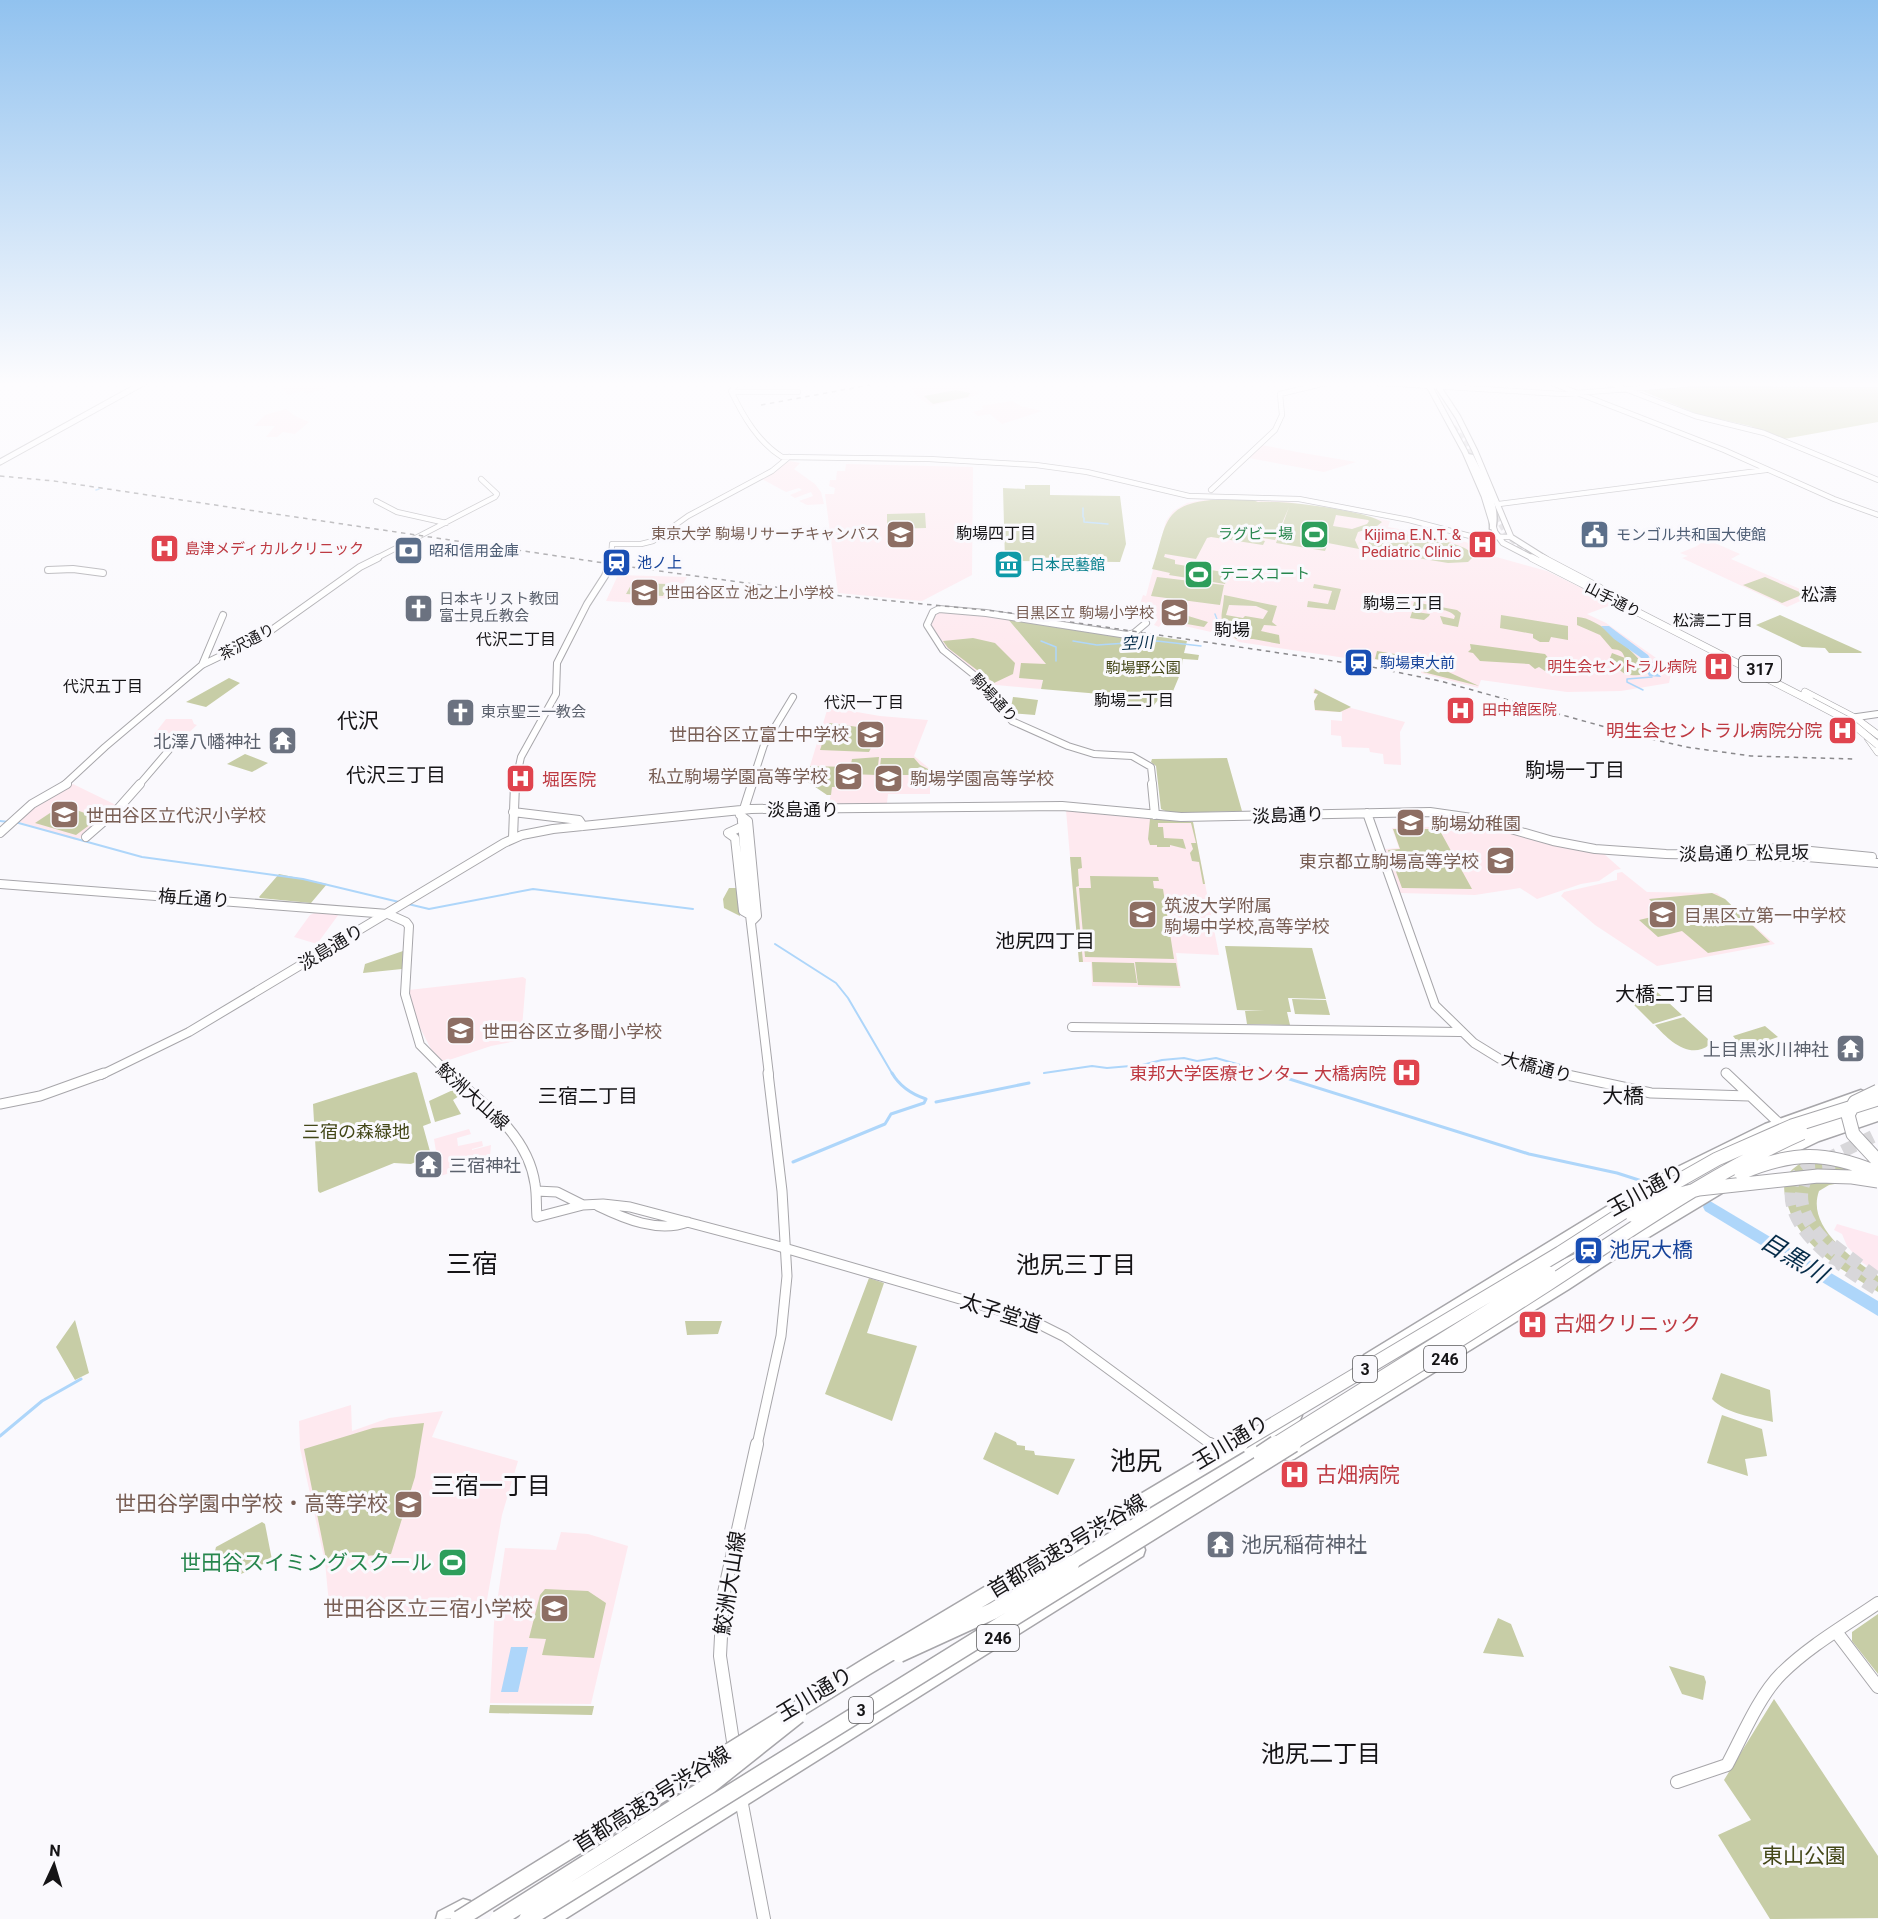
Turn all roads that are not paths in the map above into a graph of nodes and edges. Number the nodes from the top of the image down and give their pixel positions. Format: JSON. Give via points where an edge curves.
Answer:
{"nodes":[{"id":1,"x":770,"y":472,"type":"edge"},
{"id":2,"x":1084,"y":472,"type":"edge"},
{"id":3,"x":1231,"y":472,"type":"edge"},
{"id":4,"x":1473,"y":472,"type":"edge"},
{"id":5,"x":1478,"y":472,"type":"edge"},
{"id":6,"x":1481,"y":472,"type":"edge"},
{"id":7,"x":1484,"y":472,"type":"edge"},
{"id":8,"x":1756,"y":472,"type":"edge"},
{"id":9,"x":1772,"y":472,"type":"edge"},
{"id":10,"x":1857,"y":472,"type":"edge"},
{"id":11,"x":481,"y":479,"type":"dead end"},
{"id":12,"x":1878,"y":480,"type":"edge"},
{"id":13,"x":1491,"y":487,"type":"junction"},
{"id":14,"x":1211,"y":490,"type":"dead end"},
{"id":15,"x":376,"y":501,"type":"dead end"},
{"id":16,"x":1498,"y":504,"type":"junction"},
{"id":17,"x":1878,"y":514,"type":"edge"},
{"id":18,"x":446,"y":522,"type":"junction"},
{"id":19,"x":1493,"y":529,"type":"junction"},
{"id":20,"x":1511,"y":537,"type":"junction"},
{"id":21,"x":1498,"y":538,"type":"junction"},
{"id":22,"x":48,"y":570,"type":"dead end"},
{"id":23,"x":1573,"y":572,"type":"junction"},
{"id":24,"x":103,"y":573,"type":"dead end"},
{"id":25,"x":1574,"y":580,"type":"junction"},
{"id":26,"x":1599,"y":590,"type":"junction"},
{"id":27,"x":223,"y":615,"type":"dead end"},
{"id":28,"x":1146,"y":623,"type":"dead end"},
{"id":29,"x":1665,"y":626,"type":"junction"},
{"id":30,"x":202,"y":665,"type":"junction"},
{"id":31,"x":793,"y":698,"type":"dead end"},
{"id":32,"x":1878,"y":714,"type":"edge"},
{"id":33,"x":1855,"y":718,"type":"junction"},
{"id":34,"x":1839,"y":719,"type":"junction"},
{"id":35,"x":1878,"y":735,"type":"edge"},
{"id":36,"x":1868,"y":738,"type":"junction"},
{"id":37,"x":1878,"y":743,"type":"edge"},
{"id":38,"x":169,"y":750,"type":"dead end"},
{"id":39,"x":1878,"y":752,"type":"edge"},
{"id":40,"x":742,"y":811,"type":"junction"},
{"id":41,"x":513,"y":812,"type":"junction"},
{"id":42,"x":1367,"y":813,"type":"junction"},
{"id":43,"x":1155,"y":815,"type":"junction"},
{"id":44,"x":583,"y":826,"type":"junction"},
{"id":45,"x":741,"y":827,"type":"junction"},
{"id":46,"x":0,"y":833,"type":"edge"},
{"id":47,"x":86,"y":837,"type":"dead end"},
{"id":48,"x":513,"y":838,"type":"junction"},
{"id":49,"x":1670,"y":854,"type":"junction"},
{"id":50,"x":1878,"y":858,"type":"edge"},
{"id":51,"x":744,"y":863,"type":"junction"},
{"id":52,"x":1878,"y":863,"type":"edge"},
{"id":53,"x":0,"y":884,"type":"edge"},
{"id":54,"x":388,"y":914,"type":"junction"},
{"id":55,"x":750,"y":919,"type":"junction"},
{"id":56,"x":1072,"y":1027,"type":"dead end"},
{"id":57,"x":1460,"y":1032,"type":"junction"},
{"id":58,"x":1726,"y":1073,"type":"dead end"},
{"id":59,"x":1877,"y":1092,"type":"edge"},
{"id":60,"x":1749,"y":1096,"type":"junction"},
{"id":61,"x":0,"y":1104,"type":"edge"},
{"id":62,"x":1878,"y":1108,"type":"edge"},
{"id":63,"x":1878,"y":1116,"type":"edge"},
{"id":64,"x":1779,"y":1123,"type":"junction"},
{"id":65,"x":1801,"y":1144,"type":"junction"},
{"id":66,"x":1878,"y":1161,"type":"edge"},
{"id":67,"x":1878,"y":1173,"type":"edge"},
{"id":68,"x":1878,"y":1181,"type":"edge"},
{"id":69,"x":536,"y":1191,"type":"junction"},
{"id":70,"x":583,"y":1205,"type":"junction"},
{"id":71,"x":1634,"y":1239,"type":"junction"},
{"id":72,"x":1616,"y":1240,"type":"junction"},
{"id":73,"x":787,"y":1249,"type":"junction"},
{"id":74,"x":1560,"y":1253,"type":"junction"},
{"id":75,"x":1323,"y":1387,"type":"junction"},
{"id":76,"x":1219,"y":1450,"type":"junction"},
{"id":77,"x":1196,"y":1503,"type":"junction"},
{"id":78,"x":1878,"y":1603,"type":"edge"},
{"id":79,"x":1837,"y":1633,"type":"junction"},
{"id":80,"x":866,"y":1667,"type":"junction"},
{"id":81,"x":1878,"y":1687,"type":"edge"},
{"id":82,"x":820,"y":1696,"type":"junction"},
{"id":83,"x":733,"y":1742,"type":"junction"},
{"id":84,"x":736,"y":1763,"type":"junction"},
{"id":85,"x":1677,"y":1782,"type":"dead end"},
{"id":86,"x":741,"y":1799,"type":"junction"},
{"id":87,"x":637,"y":1801,"type":"junction"},
{"id":88,"x":445,"y":1919,"type":"edge"},
{"id":89,"x":459,"y":1919,"type":"edge"},
{"id":90,"x":498,"y":1919,"type":"edge"},
{"id":91,"x":527,"y":1919,"type":"edge"},
{"id":92,"x":548,"y":1919,"type":"edge"},
{"id":93,"x":764,"y":1919,"type":"edge"}],
"edges":[{"from":1,"to":41,"type":"street","via":[[688,515],[651,543],[612,544],[606,574],[557,663],[558,688],[521,757]]},
{"from":2,"to":21,"type":"street","via":[[1189,496],[1310,500],[1470,536]]},
{"from":3,"to":14,"type":"street"},
{"from":4,"to":19,"type":"main road","name":"山手通り","number":"317"},
{"from":5,"to":19,"type":"highway","via":[[1492,503]]},
{"from":6,"to":13,"type":"highway"},
{"from":7,"to":13,"type":"main road"},
{"from":8,"to":16,"type":"street"},
{"from":9,"to":17,"type":"street"},
{"from":10,"to":12,"type":"street"},
{"from":11,"to":18,"type":"street","name":"茶沢通り","via":[[495,497]]},
{"from":13,"to":16,"type":"main road"},
{"from":15,"to":18,"type":"street","via":[[392,510]]},
{"from":16,"to":20,"type":"main road"},
{"from":18,"to":30,"type":"street","name":"茶沢通り","via":[[360,567],[266,634]]},
{"from":19,"to":21,"type":"main road","name":"山手通り","number":"317"},
{"from":20,"to":21,"type":"street"},
{"from":20,"to":23,"type":"main road","name":"山手通り","number":"317"},
{"from":21,"to":25,"type":"main road","name":"山手通り","number":"317"},
{"from":22,"to":24,"type":"street"},
{"from":23,"to":25,"type":"main road","via":[[1586,580]]},
{"from":23,"to":26,"type":"main road","name":"山手通り","number":"317"},
{"from":25,"to":26,"type":"main road","name":"山手通り","number":"317"},
{"from":26,"to":29,"type":"main road","name":"山手通り","number":"317"},
{"from":27,"to":30,"type":"street"},
{"from":28,"to":43,"type":"street","name":"駒場通り","via":[[1127,635],[945,609],[933,612],[927,625],[943,650],[973,674],[1012,721],[1068,746],[1095,754],[1132,756],[1148,764]]},
{"from":29,"to":33,"type":"main road","number":"317","via":[[1708,643]]},
{"from":29,"to":34,"type":"main road","number":"317"},
{"from":29,"to":37,"type":"main road","name":"山手通り","number":"317","bridge":true,"via":[[1813,700]]},
{"from":30,"to":46,"type":"street","name":"茶沢通り","via":[[70,782],[37,800]]},
{"from":31,"to":40,"type":"street","via":[[759,756]]},
{"from":32,"to":33,"type":"street"},
{"from":33,"to":34,"type":"street"},
{"from":33,"to":35,"type":"main road","number":"317"},
{"from":34,"to":36,"type":"main road","number":"317"},
{"from":36,"to":37,"type":"main road","number":"317"},
{"from":36,"to":39,"type":"main road","number":"317"},
{"from":38,"to":47,"type":"street","via":[[117,810]]},
{"from":40,"to":43,"type":"street","name":"淡島通り","via":[[1047,806]]},
{"from":40,"to":44,"type":"street","name":"淡島通り"},
{"from":40,"to":45,"type":"street","name":"鮫洲大山線"},
{"from":40,"to":51,"type":"street","via":[[748,821]]},
{"from":41,"to":44,"type":"street","via":[[579,820]]},
{"from":41,"to":48,"type":"street"},
{"from":42,"to":43,"type":"street","name":"淡島通り","via":[[1192,818]]},
{"from":42,"to":49,"type":"street","name":"淡島通り","via":[[1441,813],[1578,846]]},
{"from":42,"to":57,"type":"street","name":"大橋通り","via":[[1435,1005]]},
{"from":44,"to":48,"type":"street","name":"淡島通り"},
{"from":45,"to":51,"type":"street","via":[[728,833],[734,837]]},
{"from":45,"to":55,"type":"street","name":"鮫洲大山線"},
{"from":48,"to":54,"type":"street","name":"淡島通り"},
{"from":49,"to":50,"type":"street","name":"淡島通り 松見坂","via":[[1765,849]]},
{"from":49,"to":52,"type":"street","name":"淡島通り 松見坂","via":[[1798,856]]},
{"from":51,"to":55,"type":"street","via":[[743,911]]},
{"from":51,"to":55,"type":"street","via":[[757,916]]},
{"from":53,"to":54,"type":"street","name":"梅丘通り"},
{"from":54,"to":61,"type":"street","name":"淡島通り","via":[[179,1038],[86,1080]]},
{"from":54,"to":69,"type":"street","name":"鮫洲大山線","via":[[409,926],[404,987],[420,1045],[499,1116],[522,1147]]},
{"from":55,"to":73,"type":"street","name":"鮫洲大山線"},
{"from":56,"to":57,"type":"street"},
{"from":57,"to":60,"type":"street","name":"大橋通り","via":[[1489,1053],[1528,1068],[1651,1093]]},
{"from":58,"to":60,"type":"street"},
{"from":59,"to":64,"type":"highway","name":"玉川通り","number":"246"},
{"from":59,"to":66,"type":"highway","bridge":true,"via":[[1855,1102],[1848,1115],[1853,1134]]},
{"from":59,"to":74,"type":"highway","name":"首都高速3号渋谷線","number":"3","bridge":true,"via":[[1717,1159]]},
{"from":60,"to":64,"type":"street"},
{"from":62,"to":72,"type":"highway","name":"首都高速3号渋谷線","number":"3","bridge":true,"via":[[1768,1148]]},
{"from":63,"to":65,"type":"highway","name":"玉川通り","number":"246"},
{"from":64,"to":65,"type":"street"},
{"from":64,"to":75,"type":"highway","name":"玉川通り","number":"246","via":[[1639,1192]]},
{"from":65,"to":71,"type":"highway","name":"玉川通り","number":"246","via":[[1772,1157]]},
{"from":67,"to":72,"type":"highway","bridge":true,"via":[[1826,1156],[1782,1157],[1741,1173]]},
{"from":68,"to":74,"type":"highway","bridge":true,"via":[[1818,1176],[1687,1191],[1662,1198]]},
{"from":69,"to":70,"type":"street","via":[[558,1192]]},
{"from":69,"to":70,"type":"street","name":"鮫洲大山線","via":[[537,1217]]},
{"from":70,"to":73,"type":"street","name":"鮫洲大山線","via":[[630,1207]]},
{"from":71,"to":77,"type":"highway","bridge":true,"via":[[1578,1258],[1549,1273],[1303,1426]]},
{"from":71,"to":86,"type":"highway","name":"玉川通り","number":"246"},
{"from":72,"to":77,"type":"highway","name":"首都高速3号渋谷線","number":"3","bridge":true},
{"from":73,"to":76,"type":"street","name":"太子堂道","via":[[1029,1319],[1065,1337]]},
{"from":73,"to":83,"type":"street","name":"鮫洲大山線","via":[[781,1336],[723,1597],[720,1656]]},
{"from":74,"to":80,"type":"highway","name":"首都高速3号渋谷線","number":"3","bridge":true},
{"from":75,"to":76,"type":"highway","name":"玉川通り","number":"246"},
{"from":75,"to":80,"type":"highway","bridge":true,"via":[[1278,1432],[1148,1518],[993,1611]]},
{"from":76,"to":83,"type":"highway","name":"玉川通り","number":"246"},
{"from":77,"to":91,"type":"highway","name":"首都高速3号渋谷線","number":"3","bridge":true},
{"from":78,"to":79,"type":"street"},
{"from":79,"to":81,"type":"street"},
{"from":79,"to":85,"type":"street","via":[[1780,1675],[1727,1765]]},
{"from":80,"to":82,"type":"highway","name":"首都高速3号渋谷線","number":"3","bridge":true},
{"from":82,"to":89,"type":"highway","name":"首都高速3号渋谷線","number":"3","bridge":true},
{"from":82,"to":90,"type":"highway","bridge":true,"via":[[710,1785]]},
{"from":83,"to":84,"type":"street","name":"鮫洲大山線"},
{"from":83,"to":87,"type":"highway","name":"玉川通り","number":"246"},
{"from":84,"to":86,"type":"street","name":"鮫洲大山線"},
{"from":84,"to":87,"type":"highway","via":[[659,1806]]},
{"from":86,"to":92,"type":"highway","name":"玉川通り","number":"246"},
{"from":86,"to":93,"type":"street","name":"鮫洲大山線"},
{"from":87,"to":88,"type":"highway","name":"玉川通り","number":"246","via":[[595,1831]]}]}
